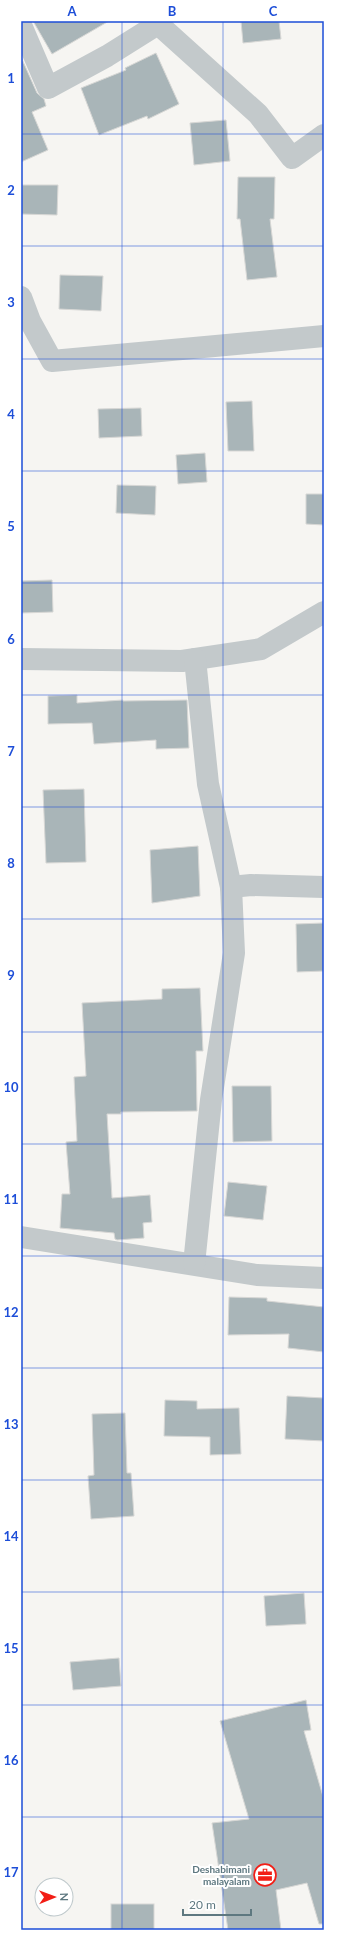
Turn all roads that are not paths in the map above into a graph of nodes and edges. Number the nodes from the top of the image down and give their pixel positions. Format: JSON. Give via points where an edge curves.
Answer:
{"nodes":[{"id":1,"x":21,"y":25,"type":"edge"},
{"id":2,"x":324,"y":135,"type":"edge"},
{"id":3,"x":21,"y":297,"type":"edge"},
{"id":4,"x":324,"y":336,"type":"edge"},
{"id":5,"x":324,"y":612,"type":"edge"},
{"id":6,"x":21,"y":659,"type":"edge"},
{"id":7,"x":195,"y":659,"type":"junction"},
{"id":8,"x":231,"y":887,"type":"junction"},
{"id":9,"x":324,"y":888,"type":"edge"},
{"id":10,"x":21,"y":1237,"type":"edge"},
{"id":11,"x":194,"y":1264,"type":"junction"},
{"id":12,"x":324,"y":1278,"type":"edge"}],
"edges":[{"from":1,"to":2,"type":"street","via":[[48,88],[107,56],[158,24],[258,114],[292,158]]},
{"from":3,"to":4,"type":"street","via":[[30,321],[52,361]]},
{"from":5,"to":7,"type":"street","via":[[261,649]]},
{"from":6,"to":7,"type":"street"},
{"from":7,"to":8,"type":"street","via":[[208,784]]},
{"from":8,"to":9,"type":"street","via":[[251,885]]},
{"from":8,"to":11,"type":"street","via":[[234,953],[210,1100]]},
{"from":10,"to":11,"type":"street"},
{"from":11,"to":12,"type":"street","via":[[257,1275]]}]}
